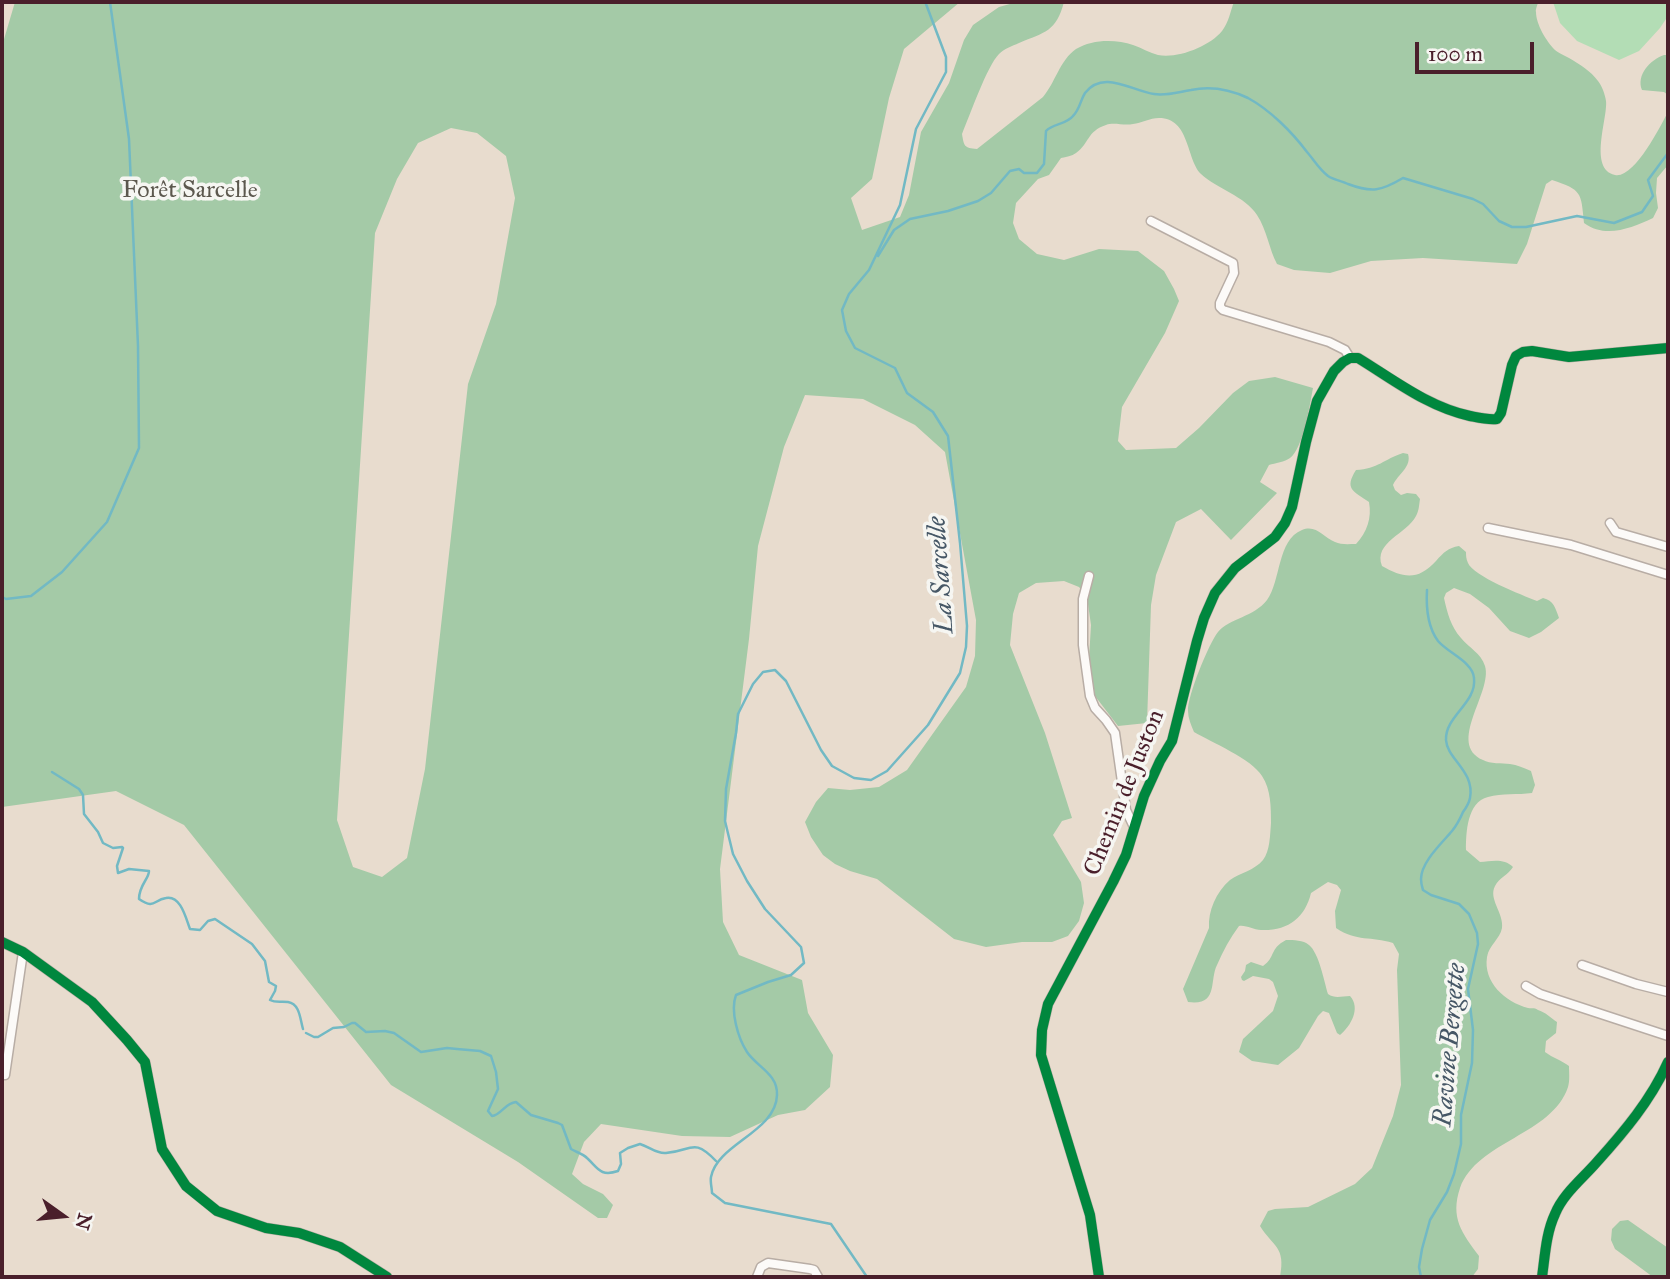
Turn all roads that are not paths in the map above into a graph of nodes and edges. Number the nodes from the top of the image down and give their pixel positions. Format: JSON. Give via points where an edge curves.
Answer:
{"nodes":[{"id":1,"x":1152,"y":221,"type":"dead end"},
{"id":2,"x":1668,"y":348,"type":"edge"},
{"id":3,"x":1350,"y":358,"type":"junction"},
{"id":4,"x":1610,"y":523,"type":"dead end"},
{"id":5,"x":1488,"y":528,"type":"dead end"},
{"id":6,"x":1668,"y":547,"type":"edge"},
{"id":7,"x":1668,"y":575,"type":"edge"},
{"id":8,"x":1088,"y":576,"type":"dead end"},
{"id":9,"x":1134,"y":827,"type":"junction"},
{"id":10,"x":2,"y":942,"type":"edge"},
{"id":11,"x":23,"y":952,"type":"junction"},
{"id":12,"x":1582,"y":965,"type":"dead end"},
{"id":13,"x":1527,"y":986,"type":"dead end"},
{"id":14,"x":1668,"y":992,"type":"edge"},
{"id":15,"x":1668,"y":1036,"type":"edge"},
{"id":16,"x":1668,"y":1062,"type":"edge"},
{"id":17,"x":5,"y":1075,"type":"dead end"},
{"id":18,"x":387,"y":1277,"type":"edge"},
{"id":19,"x":757,"y":1277,"type":"edge"},
{"id":20,"x":818,"y":1277,"type":"edge"},
{"id":21,"x":1099,"y":1277,"type":"edge"},
{"id":22,"x":1542,"y":1277,"type":"edge"}],
"edges":[{"from":1,"to":3,"type":"street","via":[[1233,263],[1234,273],[1220,303],[1223,310],[1329,342]]},
{"from":2,"to":3,"type":"street","via":[[1569,356],[1523,352],[1512,365],[1501,413],[1489,420],[1443,409],[1358,358]]},
{"from":3,"to":9,"type":"street","name":"Chemin de Juston","via":[[1334,371],[1317,401],[1285,523],[1275,537],[1235,568],[1215,593],[1197,641],[1172,741]]},
{"from":4,"to":6,"type":"street","via":[[1616,532]]},
{"from":5,"to":7,"type":"street","via":[[1571,545]]},
{"from":8,"to":9,"type":"street","via":[[1083,634],[1090,696],[1115,733],[1126,810]]},
{"from":9,"to":21,"type":"street","name":"Chemin de Juston","via":[[1114,882],[1048,1003],[1042,1030],[1041,1055],[1090,1216]]},
{"from":10,"to":11,"type":"street"},
{"from":11,"to":17,"type":"street"},
{"from":11,"to":18,"type":"street","via":[[92,1002],[145,1062],[162,1149],[186,1186],[216,1211],[340,1247]]},
{"from":12,"to":14,"type":"street"},
{"from":13,"to":15,"type":"street"},
{"from":16,"to":22,"type":"street","via":[[1644,1105],[1556,1211]]},
{"from":19,"to":20,"type":"street","via":[[768,1263],[814,1270]]}]}
